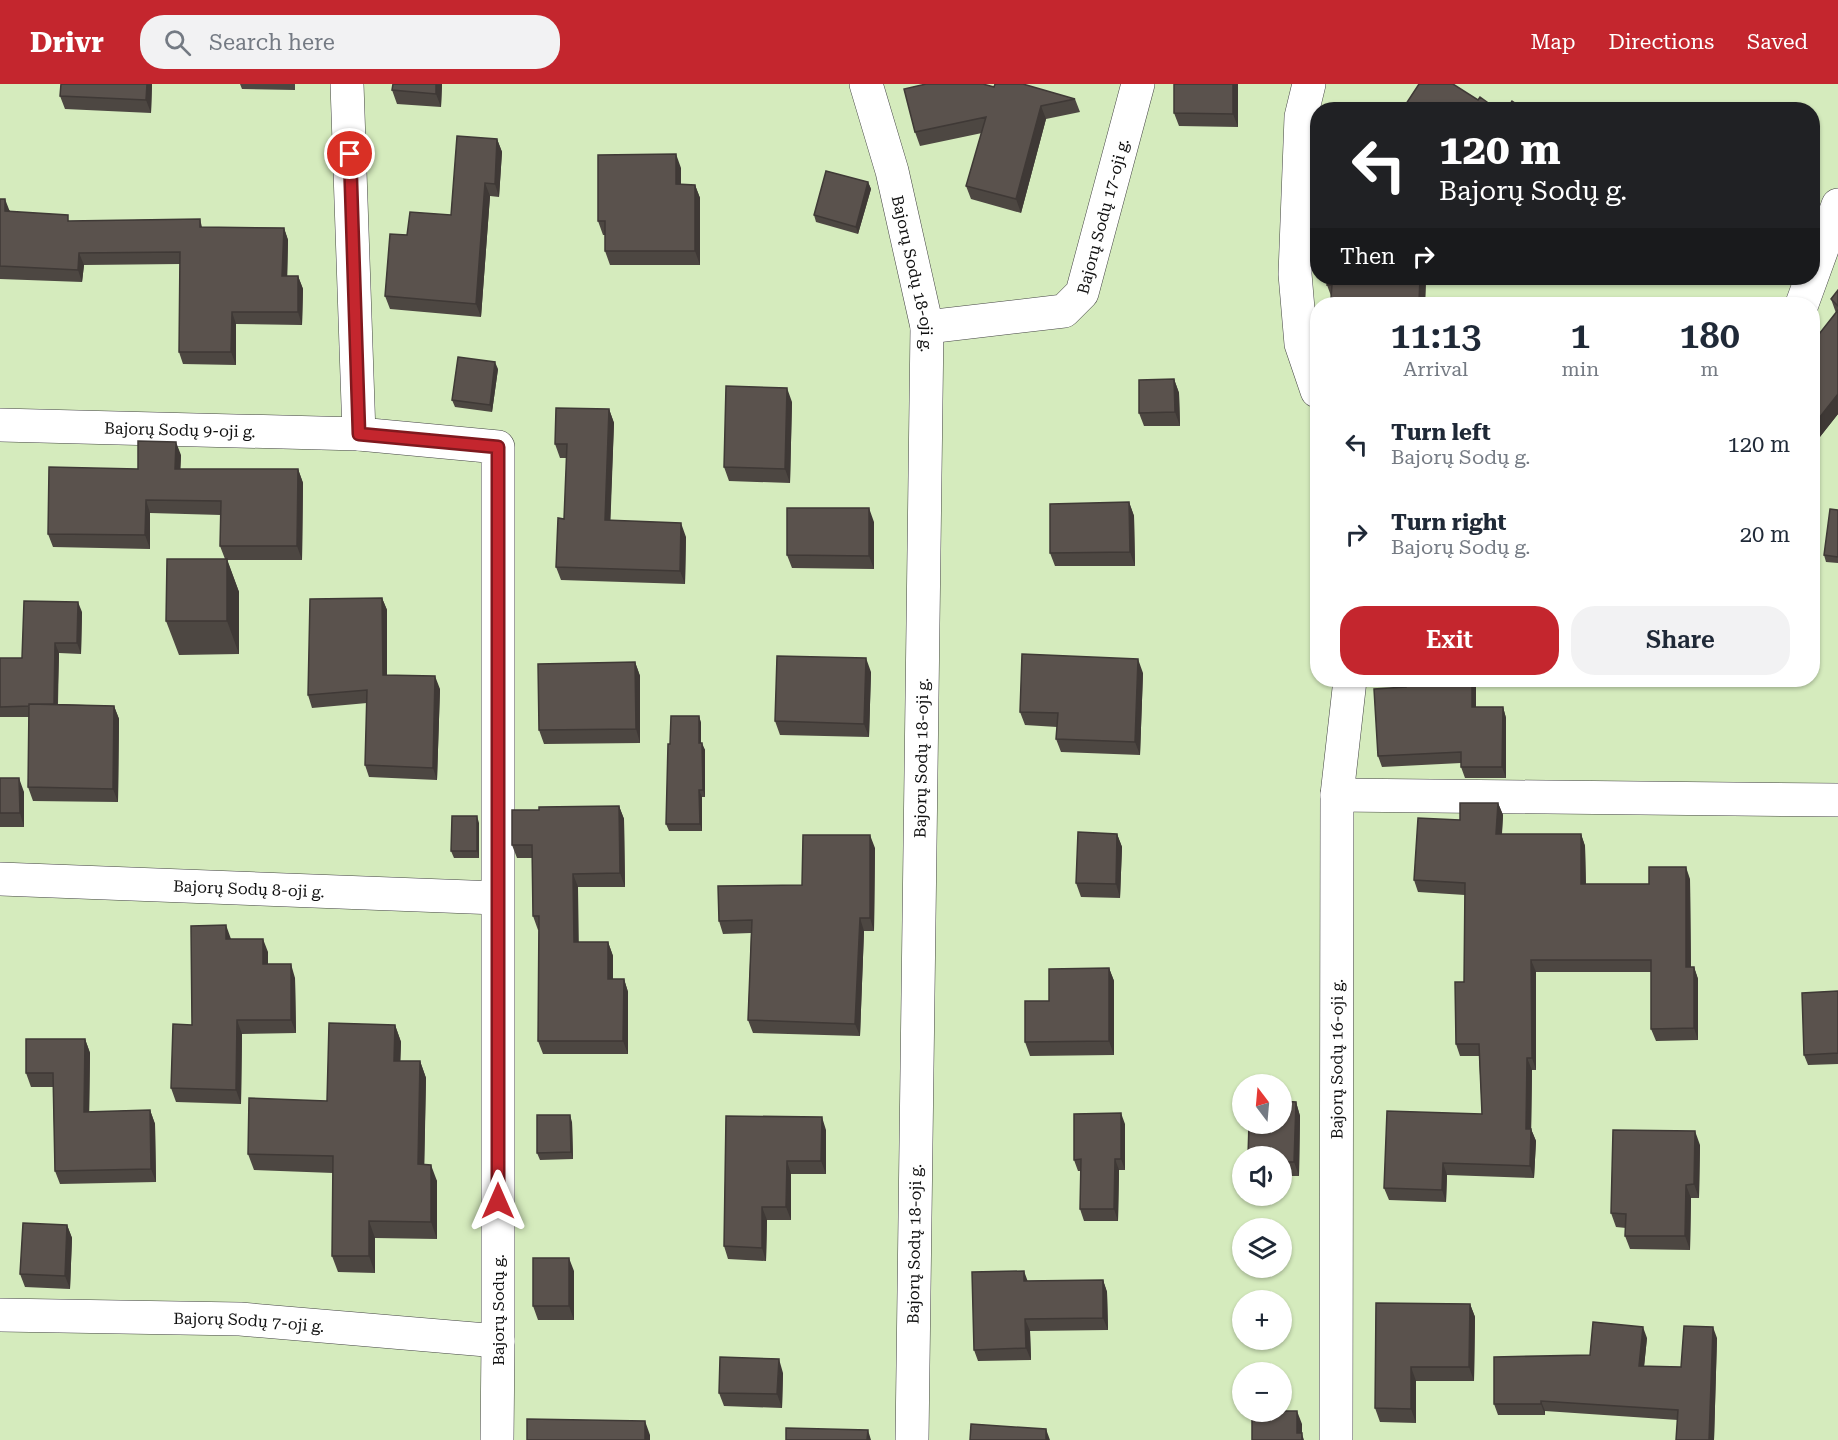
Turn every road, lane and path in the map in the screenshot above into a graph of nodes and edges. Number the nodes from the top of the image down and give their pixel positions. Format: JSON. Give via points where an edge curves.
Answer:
{"nodes":[{"id":1,"x":347,"y":84,"type":"edge"},
{"id":2,"x":866,"y":84,"type":"edge"},
{"id":3,"x":1138,"y":84,"type":"edge"},
{"id":4,"x":1310,"y":84,"type":"edge"},
{"id":5,"x":1838,"y":205,"type":"edge"},
{"id":6,"x":1820,"y":254,"type":"edge"},
{"id":7,"x":927,"y":327,"type":"junction"},
{"id":8,"x":1310,"y":371,"type":"edge"},
{"id":9,"x":0,"y":426,"type":"edge"},
{"id":10,"x":359,"y":434,"type":"junction"},
{"id":11,"x":1349,"y":687,"type":"edge"},
{"id":12,"x":1337,"y":795,"type":"junction"},
{"id":13,"x":1838,"y":800,"type":"edge"},
{"id":14,"x":0,"y":879,"type":"edge"},
{"id":15,"x":497,"y":898,"type":"junction"},
{"id":16,"x":0,"y":1315,"type":"edge"},
{"id":17,"x":498,"y":1341,"type":"junction"},
{"id":18,"x":497,"y":1440,"type":"edge"},
{"id":19,"x":912,"y":1440,"type":"edge"},
{"id":20,"x":1336,"y":1440,"type":"edge"}],
"edges":[{"from":1,"to":10,"type":"street"},
{"from":2,"to":7,"type":"street","name":"Bajorų Sodų 18-oji g.","via":[[892,171]]},
{"from":3,"to":7,"type":"street","name":"Bajorų Sodų 17-oji g.","via":[[1082,293],[1064,311]]},
{"from":4,"to":8,"type":"street","via":[[1300,117],[1295,274],[1301,344]]},
{"from":5,"to":6,"type":"street"},
{"from":7,"to":19,"type":"street","name":"Bajorų Sodų 18-oji g."},
{"from":9,"to":10,"type":"street","name":"Bajorų Sodų 9-oji g."},
{"from":10,"to":15,"type":"street","name":"Bajorų Sodų g.","via":[[498,447]]},
{"from":11,"to":12,"type":"street","name":"Bajorų Sodų 16-oji g."},
{"from":12,"to":13,"type":"street"},
{"from":12,"to":20,"type":"street","name":"Bajorų Sodų 16-oji g."},
{"from":14,"to":15,"type":"street","name":"Bajorų Sodų 8-oji g."},
{"from":15,"to":17,"type":"street","name":"Bajorų Sodų g."},
{"from":16,"to":17,"type":"street","name":"Bajorų Sodų 7-oji g.","via":[[240,1318]]},
{"from":17,"to":18,"type":"street","name":"Bajorų Sodų g."}]}
